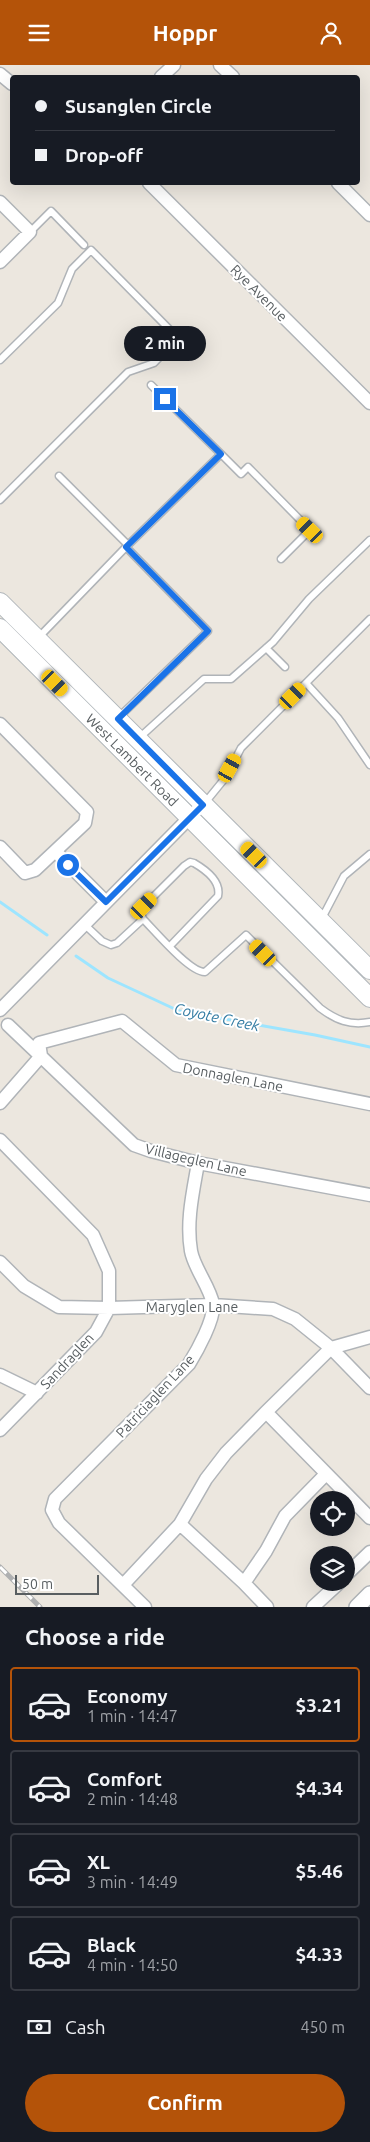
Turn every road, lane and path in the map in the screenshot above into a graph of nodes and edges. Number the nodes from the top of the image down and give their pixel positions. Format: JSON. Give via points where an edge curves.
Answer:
{"nodes":[{"id":1,"x":174,"y":65,"type":"edge"},
{"id":2,"x":220,"y":65,"type":"edge"},
{"id":3,"x":0,"y":74,"type":"edge"},
{"id":4,"x":163,"y":75,"type":"edge"},
{"id":5,"x":231,"y":75,"type":"edge"},
{"id":6,"x":10,"y":82,"type":"edge"},
{"id":7,"x":151,"y":185,"type":"edge"},
{"id":8,"x":340,"y":185,"type":"edge"},
{"id":9,"x":0,"y":202,"type":"edge"},
{"id":10,"x":370,"y":215,"type":"edge"},
{"id":11,"x":30,"y":232,"type":"junction"},
{"id":12,"x":84,"y":245,"type":"dead end"},
{"id":13,"x":0,"y":262,"type":"edge"},
{"id":14,"x":0,"y":361,"type":"edge"},
{"id":15,"x":151,"y":385,"type":"dead end"},
{"id":16,"x":370,"y":403,"type":"edge"},
{"id":17,"x":221,"y":454,"type":"junction"},
{"id":18,"x":59,"y":476,"type":"dead end"},
{"id":19,"x":0,"y":501,"type":"edge"},
{"id":20,"x":370,"y":540,"type":"edge"},
{"id":21,"x":127,"y":546,"type":"junction"},
{"id":22,"x":281,"y":559,"type":"dead end"},
{"id":23,"x":0,"y":602,"type":"edge"},
{"id":24,"x":370,"y":619,"type":"edge"},
{"id":25,"x":0,"y":628,"type":"edge"},
{"id":26,"x":37,"y":639,"type":"junction"},
{"id":27,"x":266,"y":648,"type":"junction"},
{"id":28,"x":285,"y":667,"type":"dead end"},
{"id":29,"x":306,"y":683,"type":"junction"},
{"id":30,"x":118,"y":719,"type":"junction"},
{"id":31,"x":0,"y":725,"type":"edge"},
{"id":32,"x":138,"y":739,"type":"junction"},
{"id":33,"x":370,"y":765,"type":"edge"},
{"id":34,"x":203,"y":805,"type":"junction"},
{"id":35,"x":191,"y":818,"type":"junction"},
{"id":36,"x":0,"y":847,"type":"edge"},
{"id":37,"x":56,"y":853,"type":"junction"},
{"id":38,"x":370,"y":854,"type":"edge"},
{"id":39,"x":106,"y":902,"type":"junction"},
{"id":40,"x":143,"y":919,"type":"junction"},
{"id":41,"x":321,"y":921,"type":"junction"},
{"id":42,"x":84,"y":924,"type":"junction"},
{"id":43,"x":170,"y":946,"type":"junction"},
{"id":44,"x":369,"y":967,"type":"edge"},
{"id":45,"x":370,"y":998,"type":"edge"},
{"id":46,"x":0,"y":1010,"type":"edge"},
{"id":47,"x":370,"y":1022,"type":"edge"},
{"id":48,"x":8,"y":1025,"type":"dead end"},
{"id":49,"x":41,"y":1056,"type":"junction"},
{"id":50,"x":0,"y":1103,"type":"edge"},
{"id":51,"x":370,"y":1105,"type":"edge"},
{"id":52,"x":0,"y":1140,"type":"edge"},
{"id":53,"x":198,"y":1163,"type":"junction"},
{"id":54,"x":370,"y":1195,"type":"edge"},
{"id":55,"x":0,"y":1262,"type":"edge"},
{"id":56,"x":213,"y":1305,"type":"junction"},
{"id":57,"x":109,"y":1308,"type":"junction"},
{"id":58,"x":370,"y":1337,"type":"edge"},
{"id":59,"x":331,"y":1348,"type":"junction"},
{"id":60,"x":0,"y":1375,"type":"edge"},
{"id":61,"x":370,"y":1388,"type":"edge"},
{"id":62,"x":37,"y":1393,"type":"junction"},
{"id":63,"x":266,"y":1412,"type":"junction"},
{"id":64,"x":0,"y":1431,"type":"edge"},
{"id":65,"x":326,"y":1474,"type":"junction"},
{"id":66,"x":370,"y":1518,"type":"edge"},
{"id":67,"x":180,"y":1524,"type":"junction"},
{"id":68,"x":370,"y":1552,"type":"edge"},
{"id":69,"x":355,"y":1566,"type":"edge"},
{"id":70,"x":244,"y":1583,"type":"junction"},
{"id":71,"x":123,"y":1585,"type":"junction"},
{"id":72,"x":330,"y":1591,"type":"edge"},
{"id":73,"x":370,"y":1594,"type":"edge"},
{"id":74,"x":145,"y":1607,"type":"edge"},
{"id":75,"x":267,"y":1607,"type":"edge"},
{"id":76,"x":313,"y":1607,"type":"edge"},
{"id":77,"x":357,"y":1607,"type":"edge"}],
"edges":[{"from":1,"to":4,"type":"street"},
{"from":2,"to":5,"type":"street"},
{"from":3,"to":6,"type":"street"},
{"from":7,"to":16,"type":"street","name":"Rye Avenue"},
{"from":8,"to":10,"type":"street"},
{"from":9,"to":11,"type":"street"},
{"from":11,"to":12,"type":"lane","via":[[51,211]]},
{"from":11,"to":13,"type":"street"},
{"from":14,"to":19,"type":"lane","via":[[58,303],[72,269],[91,250],[178,338],[154,363],[128,372]]},
{"from":15,"to":17,"type":"lane"},
{"from":17,"to":21,"type":"lane"},
{"from":17,"to":22,"type":"lane","via":[[240,474],[248,467],[310,530]]},
{"from":18,"to":21,"type":"lane"},
{"from":20,"to":27,"type":"lane","via":[[309,599]]},
{"from":21,"to":26,"type":"lane"},
{"from":21,"to":30,"type":"lane","via":[[208,631]]},
{"from":23,"to":26,"type":"main road","name":"West Lambert Road"},
{"from":24,"to":29,"type":"lane"},
{"from":25,"to":35,"type":"main road","name":"West Lambert Road"},
{"from":26,"to":30,"type":"main road","name":"West Lambert Road"},
{"from":27,"to":28,"type":"lane"},
{"from":27,"to":32,"type":"lane","via":[[231,679],[204,679]]},
{"from":29,"to":33,"type":"lane","via":[[338,717]]},
{"from":29,"to":34,"type":"lane","via":[[241,747],[226,777]]},
{"from":30,"to":32,"type":"main road","name":"West Lambert Road"},
{"from":31,"to":37,"type":"street","via":[[86,812],[85,823]]},
{"from":32,"to":34,"type":"main road","name":"West Lambert Road"},
{"from":34,"to":35,"type":"street"},
{"from":34,"to":41,"type":"main road","name":"West Lambert Road"},
{"from":35,"to":39,"type":"street"},
{"from":35,"to":45,"type":"main road","name":"West Lambert Road"},
{"from":36,"to":37,"type":"street","via":[[25,873],[35,870]]},
{"from":37,"to":39,"type":"street"},
{"from":38,"to":41,"type":"lane","via":[[344,876]]},
{"from":39,"to":42,"type":"street"},
{"from":40,"to":42,"type":"lane","via":[[111,945]]},
{"from":40,"to":43,"type":"lane"},
{"from":40,"to":43,"type":"lane","via":[[141,910],[144,906],[184,866],[194,863],[207,873],[218,886],[218,896]]},
{"from":41,"to":44,"type":"main road","name":"West Lambert Road"},
{"from":42,"to":46,"type":"street"},
{"from":43,"to":47,"type":"lane","via":[[202,973],[246,935],[334,1019]]},
{"from":48,"to":49,"type":"street","name":"Villageglen Lane"},
{"from":49,"to":50,"type":"street","name":"Donnaglen Lane"},
{"from":49,"to":51,"type":"street","name":"Donnaglen Lane","via":[[39,1043],[122,1021],[176,1065]]},
{"from":49,"to":53,"type":"street","name":"Villageglen Lane","via":[[134,1145]]},
{"from":52,"to":57,"type":"street","name":"Sandraglen","via":[[93,1235],[108,1271]]},
{"from":53,"to":54,"type":"street","name":"Villageglen Lane"},
{"from":53,"to":56,"type":"street","via":[[189,1217],[189,1239],[191,1253]]},
{"from":55,"to":57,"type":"street","name":"Maryglen Lane","via":[[24,1286],[59,1307]]},
{"from":56,"to":57,"type":"street","name":"Maryglen Lane"},
{"from":56,"to":59,"type":"street","name":"Maryglen Lane","via":[[273,1309],[295,1319]]},
{"from":56,"to":71,"type":"street","name":"Patriciaglen Lane","via":[[204,1341],[189,1364],[54,1499],[52,1510],[59,1523]]},
{"from":57,"to":62,"type":"street","name":"Sandraglen","via":[[96,1332]]},
{"from":58,"to":59,"type":"street"},
{"from":59,"to":61,"type":"street","name":"Maryglen Lane"},
{"from":59,"to":63,"type":"street"},
{"from":60,"to":62,"type":"street"},
{"from":62,"to":64,"type":"street","name":"Sandraglen"},
{"from":63,"to":65,"type":"street"},
{"from":63,"to":67,"type":"street","via":[[206,1479]]},
{"from":65,"to":66,"type":"street"},
{"from":65,"to":70,"type":"street","via":[[285,1516]]},
{"from":67,"to":70,"type":"street"},
{"from":67,"to":71,"type":"street"},
{"from":68,"to":69,"type":"street"},
{"from":70,"to":75,"type":"street"},
{"from":71,"to":74,"type":"street","name":"Patriciaglen Lane"},
{"from":72,"to":76,"type":"street"},
{"from":73,"to":77,"type":"street"}]}
